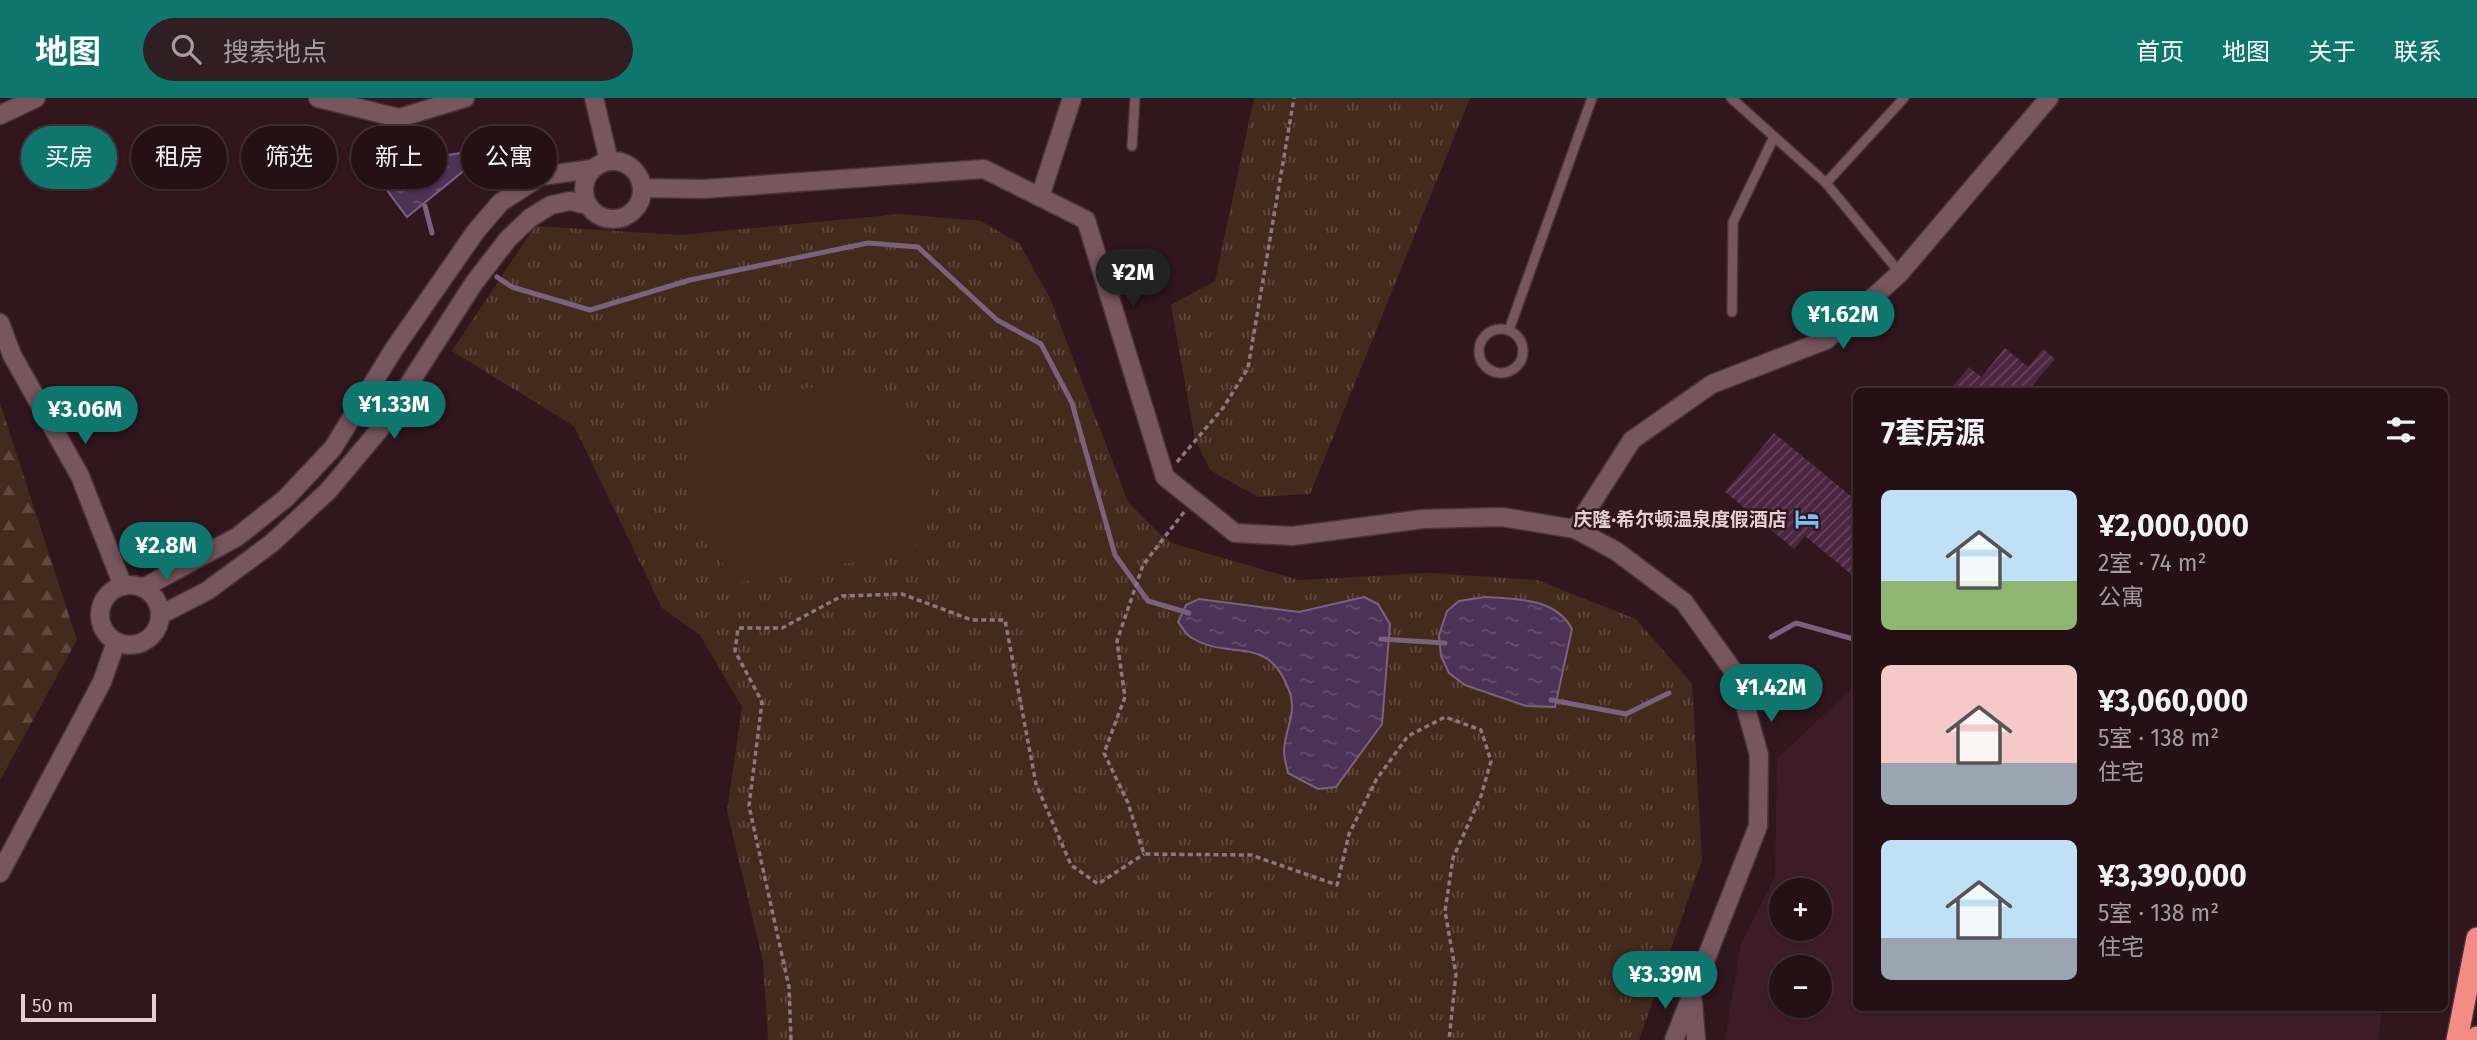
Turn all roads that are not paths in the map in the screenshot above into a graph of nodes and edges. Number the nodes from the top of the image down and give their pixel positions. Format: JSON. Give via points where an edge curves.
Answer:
{"nodes":[{"id":1,"x":36,"y":98,"type":"edge"},
{"id":2,"x":318,"y":98,"type":"edge"},
{"id":3,"x":465,"y":98,"type":"edge"},
{"id":4,"x":594,"y":98,"type":"edge"},
{"id":5,"x":1072,"y":98,"type":"edge"},
{"id":6,"x":1135,"y":98,"type":"edge"},
{"id":7,"x":1592,"y":98,"type":"edge"},
{"id":8,"x":1731,"y":98,"type":"edge"},
{"id":9,"x":1904,"y":98,"type":"edge"},
{"id":10,"x":2049,"y":98,"type":"edge"},
{"id":11,"x":0,"y":115,"type":"edge"},
{"id":12,"x":1774,"y":136,"type":"junction"},
{"id":13,"x":1132,"y":146,"type":"dead end"},
{"id":14,"x":609,"y":160,"type":"junction"},
{"id":15,"x":592,"y":169,"type":"junction"},
{"id":16,"x":1826,"y":183,"type":"junction"},
{"id":17,"x":643,"y":188,"type":"junction"},
{"id":18,"x":1040,"y":197,"type":"junction"},
{"id":19,"x":587,"y":205,"type":"junction"},
{"id":20,"x":1900,"y":273,"type":"junction"},
{"id":21,"x":1732,"y":312,"type":"dead end"},
{"id":22,"x":0,"y":323,"type":"edge"},
{"id":23,"x":1509,"y":330,"type":"junction"},
{"id":24,"x":1575,"y":529,"type":"junction"},
{"id":25,"x":123,"y":586,"type":"junction"},
{"id":26,"x":143,"y":588,"type":"junction"},
{"id":27,"x":160,"y":615,"type":"junction"},
{"id":28,"x":116,"y":642,"type":"junction"},
{"id":29,"x":0,"y":873,"type":"edge"},
{"id":30,"x":2477,"y":938,"type":"edge"},
{"id":31,"x":1692,"y":998,"type":"junction"},
{"id":32,"x":1674,"y":1040,"type":"edge"},
{"id":33,"x":1696,"y":1040,"type":"edge"},
{"id":34,"x":2457,"y":1040,"type":"edge"}],
"edges":[{"from":1,"to":11,"type":"street"},
{"from":2,"to":3,"type":"street","via":[[399,118]]},
{"from":4,"to":14,"type":"street"},
{"from":5,"to":18,"type":"street"},
{"from":6,"to":13,"type":"lane"},
{"from":7,"to":23,"type":"lane"},
{"from":8,"to":12,"type":"lane"},
{"from":9,"to":16,"type":"lane"},
{"from":10,"to":20,"type":"street"},
{"from":12,"to":16,"type":"lane"},
{"from":12,"to":21,"type":"lane","via":[[1733,222]]},
{"from":14,"to":15,"type":"street"},
{"from":14,"to":17,"type":"street","via":[[636,170]]},
{"from":15,"to":19,"type":"street","via":[[583,186]]},
{"from":15,"to":26,"type":"street","via":[[541,176],[501,202],[394,349],[333,448],[286,498],[237,537]]},
{"from":16,"to":20,"type":"lane"},
{"from":17,"to":18,"type":"street","via":[[703,189],[984,169]]},
{"from":17,"to":19,"type":"street","via":[[638,207],[622,218],[602,218]]},
{"from":18,"to":24,"type":"street","via":[[1086,220],[1165,477],[1235,533],[1293,536],[1423,519],[1502,517]]},
{"from":19,"to":27,"type":"street","via":[[570,201],[551,205],[522,225],[474,283],[380,429],[328,491],[229,575]]},
{"from":20,"to":24,"type":"street","via":[[1826,340],[1712,384],[1632,440]]},
{"from":22,"to":25,"type":"street","via":[[12,355],[80,476]]},
{"from":23,"to":23,"type":"lane","via":[[1488,332],[1479,344],[1483,366],[1496,373],[1511,371],[1521,361],[1523,346]]},
{"from":24,"to":31,"type":"street","via":[[1616,551],[1684,602],[1737,676],[1759,755],[1758,826]]},
{"from":25,"to":26,"type":"street"},
{"from":25,"to":28,"type":"street","via":[[106,598],[100,617],[108,636]]},
{"from":26,"to":27,"type":"street","via":[[156,599]]},
{"from":27,"to":28,"type":"street","via":[[159,625],[146,641]]},
{"from":28,"to":29,"type":"street","via":[[102,682]]},
{"from":30,"to":34,"type":"highway"},
{"from":31,"to":32,"type":"street"},
{"from":31,"to":33,"type":"street"}]}
